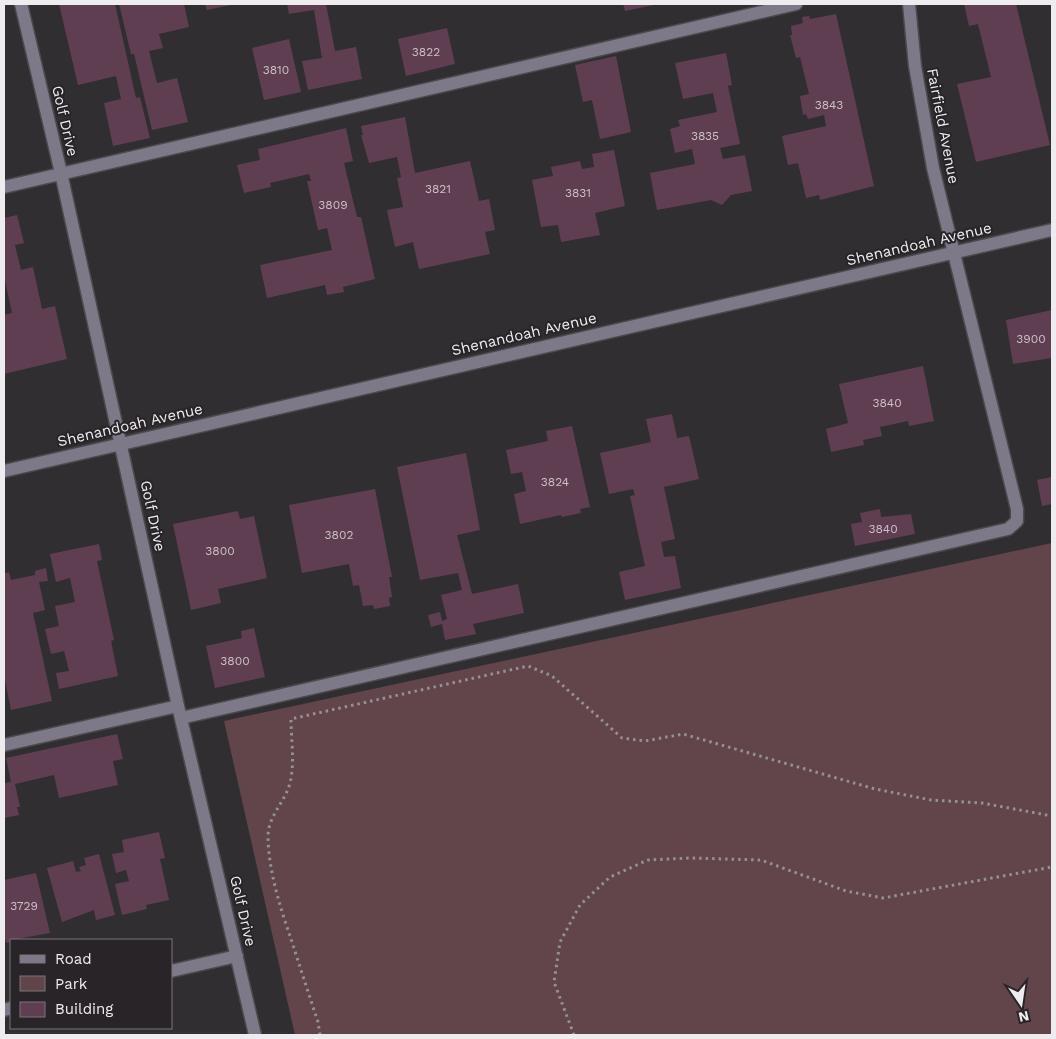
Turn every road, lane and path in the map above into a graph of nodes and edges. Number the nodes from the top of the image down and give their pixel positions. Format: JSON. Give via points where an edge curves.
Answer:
{"nodes":[{"id":1,"x":21,"y":4,"type":"edge"},
{"id":2,"x":796,"y":4,"type":"edge"},
{"id":3,"x":909,"y":4,"type":"edge"},
{"id":4,"x":61,"y":174,"type":"junction"},
{"id":5,"x":4,"y":187,"type":"edge"},
{"id":6,"x":1052,"y":230,"type":"edge"},
{"id":7,"x":954,"y":252,"type":"junction"},
{"id":8,"x":121,"y":444,"type":"junction"},
{"id":9,"x":4,"y":471,"type":"edge"},
{"id":10,"x":180,"y":712,"type":"junction"},
{"id":11,"x":4,"y":745,"type":"edge"},
{"id":12,"x":1052,"y":816,"type":"edge"},
{"id":13,"x":1052,"y":867,"type":"edge"},
{"id":14,"x":237,"y":956,"type":"junction"},
{"id":15,"x":172,"y":971,"type":"edge"},
{"id":16,"x":255,"y":1035,"type":"edge"},
{"id":17,"x":320,"y":1035,"type":"edge"},
{"id":18,"x":574,"y":1035,"type":"edge"}],
"edges":[{"from":1,"to":4,"type":"street","name":"Golf Drive"},
{"from":2,"to":4,"type":"street"},
{"from":3,"to":7,"type":"street","name":"Fairfield Avenue","via":[[915,66],[933,168]]},
{"from":4,"to":5,"type":"street"},
{"from":4,"to":8,"type":"street","name":"Golf Drive"},
{"from":6,"to":7,"type":"street","name":"Shenandoah Avenue"},
{"from":7,"to":8,"type":"street","name":"Shenandoah Avenue"},
{"from":7,"to":10,"type":"street","name":"Fairfield Avenue","via":[[1017,509],[1017,521],[1008,529]]},
{"from":8,"to":9,"type":"street","name":"Shenandoah Avenue"},
{"from":8,"to":10,"type":"street","name":"Golf Drive"},
{"from":10,"to":11,"type":"street","name":"Fairfield Avenue"},
{"from":10,"to":14,"type":"street","name":"Golf Drive"},
{"from":12,"to":17,"type":"path","via":[[875,789],[683,734],[645,741],[622,738],[552,676],[528,666],[291,719],[290,782],[273,814],[268,834],[272,872],[281,908]]},
{"from":13,"to":18,"type":"path","via":[[884,898],[846,891],[761,860],[648,860],[610,876],[580,905],[560,942],[554,982]]},
{"from":14,"to":15,"type":"street"},
{"from":14,"to":16,"type":"street","name":"Golf Drive"}]}
